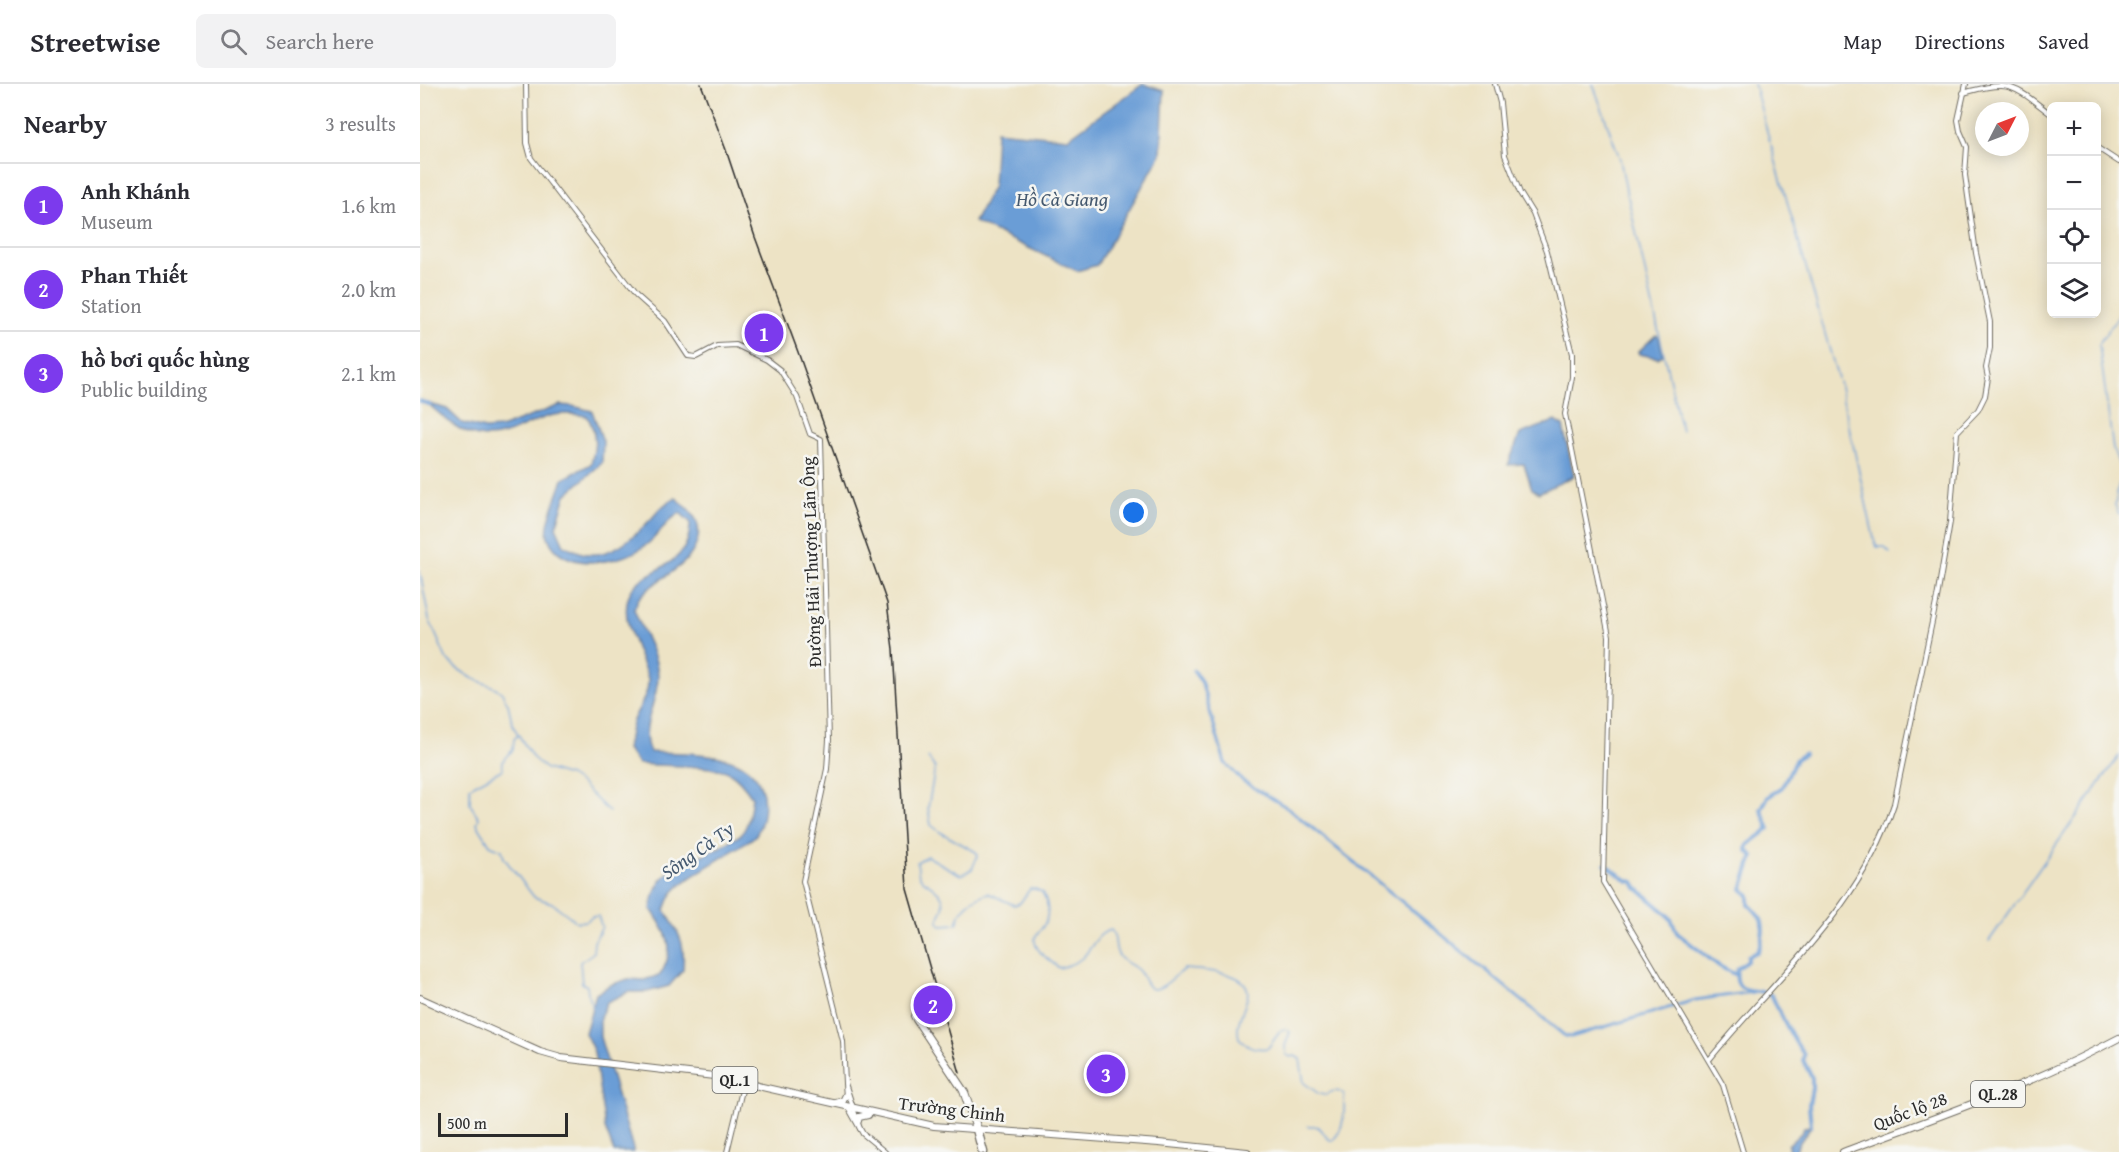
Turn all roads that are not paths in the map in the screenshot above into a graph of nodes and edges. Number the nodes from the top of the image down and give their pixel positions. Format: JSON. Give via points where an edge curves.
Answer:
{"nodes":[{"id":1,"x":526,"y":84,"type":"edge"},
{"id":2,"x":1495,"y":84,"type":"edge"},
{"id":3,"x":1966,"y":84,"type":"edge"},
{"id":4,"x":1963,"y":93,"type":"junction"},
{"id":5,"x":2047,"y":112,"type":"edge"},
{"id":6,"x":2101,"y":150,"type":"edge"},
{"id":7,"x":2119,"y":162,"type":"edge"},
{"id":8,"x":420,"y":999,"type":"edge"},
{"id":9,"x":2119,"y":1038,"type":"edge"},
{"id":10,"x":1709,"y":1060,"type":"junction"},
{"id":11,"x":744,"y":1083,"type":"junction"},
{"id":12,"x":845,"y":1083,"type":"junction"},
{"id":13,"x":846,"y":1095,"type":"junction"},
{"id":14,"x":836,"y":1103,"type":"junction"},
{"id":15,"x":850,"y":1109,"type":"junction"},
{"id":16,"x":868,"y":1115,"type":"junction"},
{"id":17,"x":858,"y":1121,"type":"junction"},
{"id":18,"x":860,"y":1130,"type":"junction"},
{"id":19,"x":977,"y":1131,"type":"junction"},
{"id":20,"x":727,"y":1152,"type":"edge"},
{"id":21,"x":885,"y":1152,"type":"edge"},
{"id":22,"x":981,"y":1152,"type":"edge"},
{"id":23,"x":985,"y":1152,"type":"edge"},
{"id":24,"x":1227,"y":1152,"type":"edge"},
{"id":25,"x":1247,"y":1152,"type":"edge"},
{"id":26,"x":1743,"y":1152,"type":"edge"},
{"id":27,"x":1843,"y":1152,"type":"edge"}],
"edges":[{"from":1,"to":12,"type":"street","name":"Đường Hải Thượng Lãn Ông","via":[[531,158],[636,295],[665,321],[688,357],[717,346],[736,345],[780,370],[797,397],[810,434],[821,438],[829,744],[803,882],[843,1039]]},
{"from":2,"to":10,"type":"street","via":[[1505,155],[1547,251],[1572,354],[1565,414],[1609,636],[1603,880]]},
{"from":3,"to":4,"type":"street"},
{"from":4,"to":5,"type":"street","via":[[2006,86]]},
{"from":4,"to":10,"type":"street","via":[[1959,127],[1968,150],[1965,175],[1990,322],[1988,378],[1978,410],[1957,432],[1951,510],[1937,597],[1890,818],[1851,893]]},
{"from":6,"to":7,"type":"street"},
{"from":8,"to":11,"type":"highway","name":"Trường Chinh","number":"QL.1","via":[[546,1054]]},
{"from":9,"to":27,"type":"highway","name":"Quốc lộ 28","number":"QL.28","via":[[2044,1076]]},
{"from":10,"to":26,"type":"street","via":[[1726,1090]]},
{"from":11,"to":14,"type":"highway","name":"Trường Chinh","number":"QL.1"},
{"from":11,"to":15,"type":"highway","name":"Trường Chinh","number":"QL.1"},
{"from":11,"to":20,"type":"street"},
{"from":12,"to":13,"type":"street","name":"Đường Hải Thượng Lãn Ông"},
{"from":12,"to":15,"type":"street","name":"Đường Hải Thượng Lãn Ông"},
{"from":13,"to":14,"type":"highway"},
{"from":13,"to":15,"type":"street","name":"Đường Hải Thượng Lãn Ông"},
{"from":14,"to":15,"type":"highway","name":"Trường Chinh","number":"QL.1"},
{"from":15,"to":16,"type":"highway","name":"Trường Chinh","number":"QL.1"},
{"from":15,"to":17,"type":"street","name":"Đường Hải Thượng Lãn Ông"},
{"from":15,"to":18,"type":"street","name":"Đường Hải Thượng Lãn Ông"},
{"from":15,"to":19,"type":"highway","name":"Trường Chinh","number":"QL.1"},
{"from":16,"to":17,"type":"highway"},
{"from":16,"to":19,"type":"highway","name":"Trường Chinh","number":"QL.1","via":[[921,1127]]},
{"from":17,"to":18,"type":"street","name":"Đường Hải Thượng Lãn Ông"},
{"from":18,"to":21,"type":"street","name":"Đường Hải Thượng Lãn Ông"},
{"from":19,"to":19,"type":"street","via":[[966,1092],[914,1014],[962,1091]]},
{"from":19,"to":22,"type":"main road"},
{"from":19,"to":23,"type":"main road"},
{"from":19,"to":24,"type":"highway","name":"Trường Chinh","number":"QL.1"},
{"from":19,"to":25,"type":"highway","name":"Trường Chinh","number":"QL.1"}]}
